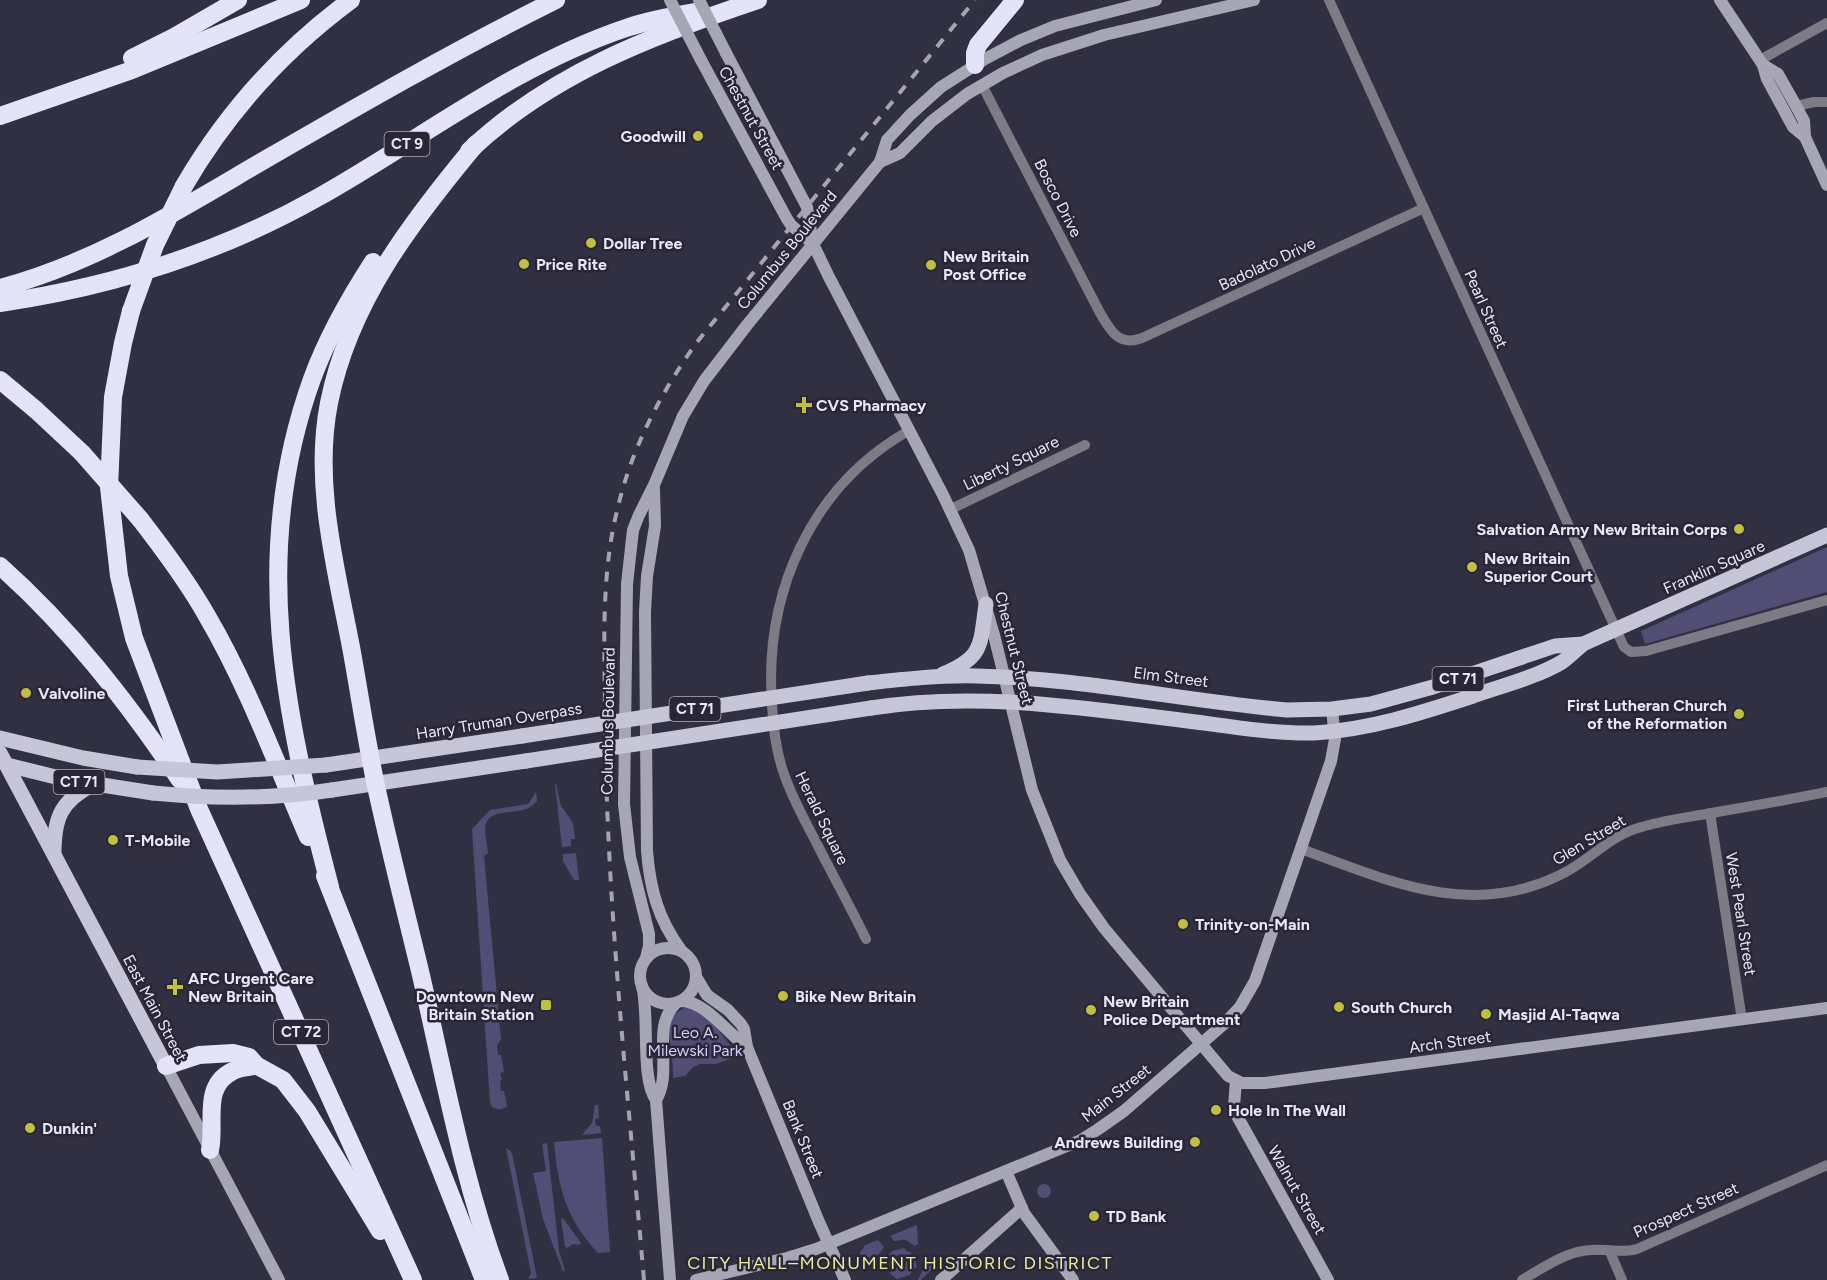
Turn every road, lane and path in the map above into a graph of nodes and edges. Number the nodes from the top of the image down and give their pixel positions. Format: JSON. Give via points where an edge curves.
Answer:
{"nodes":[{"id":1,"x":238,"y":0,"type":"edge"},
{"id":2,"x":301,"y":0,"type":"edge"},
{"id":3,"x":351,"y":0,"type":"edge"},
{"id":4,"x":556,"y":0,"type":"edge"},
{"id":5,"x":670,"y":0,"type":"edge"},
{"id":6,"x":699,"y":0,"type":"edge"},
{"id":7,"x":757,"y":0,"type":"edge"},
{"id":8,"x":1015,"y":0,"type":"edge"},
{"id":9,"x":1156,"y":0,"type":"edge"},
{"id":10,"x":1254,"y":0,"type":"edge"},
{"id":11,"x":1329,"y":0,"type":"edge"},
{"id":12,"x":1720,"y":0,"type":"edge"},
{"id":13,"x":1827,"y":23,"type":"edge"},
{"id":14,"x":1762,"y":62,"type":"junction"},
{"id":15,"x":975,"y":65,"type":"junction"},
{"id":16,"x":982,"y":86,"type":"junction"},
{"id":17,"x":1827,"y":102,"type":"edge"},
{"id":18,"x":1796,"y":106,"type":"junction"},
{"id":19,"x":2,"y":116,"type":"edge"},
{"id":20,"x":1805,"y":137,"type":"junction"},
{"id":21,"x":476,"y":144,"type":"junction"},
{"id":22,"x":880,"y":162,"type":"junction"},
{"id":23,"x":1827,"y":185,"type":"edge"},
{"id":24,"x":1424,"y":208,"type":"junction"},
{"id":25,"x":813,"y":244,"type":"junction"},
{"id":26,"x":0,"y":288,"type":"edge"},
{"id":27,"x":0,"y":303,"type":"edge"},
{"id":28,"x":1122,"y":340,"type":"joint"},
{"id":29,"x":0,"y":380,"type":"edge"},
{"id":30,"x":910,"y":430,"type":"junction"},
{"id":31,"x":1085,"y":445,"type":"dead end"},
{"id":32,"x":654,"y":485,"type":"junction"},
{"id":33,"x":951,"y":509,"type":"junction"},
{"id":34,"x":1827,"y":535,"type":"edge"},
{"id":35,"x":0,"y":566,"type":"edge"},
{"id":36,"x":1827,"y":600,"type":"edge"},
{"id":37,"x":986,"y":604,"type":"junction"},
{"id":38,"x":1616,"y":631,"type":"junction"},
{"id":39,"x":1583,"y":644,"type":"junction"},
{"id":40,"x":1541,"y":651,"type":"junction"},
{"id":41,"x":1546,"y":669,"type":"junction"},
{"id":42,"x":934,"y":677,"type":"junction"},
{"id":43,"x":1005,"y":677,"type":"junction"},
{"id":44,"x":1411,"y":694,"type":"junction"},
{"id":45,"x":1011,"y":702,"type":"junction"},
{"id":46,"x":1246,"y":705,"type":"junction"},
{"id":47,"x":1332,"y":709,"type":"junction"},
{"id":48,"x":1418,"y":714,"type":"junction"},
{"id":49,"x":1208,"y":724,"type":"junction"},
{"id":50,"x":1335,"y":731,"type":"junction"},
{"id":51,"x":0,"y":738,"type":"edge"},
{"id":52,"x":372,"y":759,"type":"junction"},
{"id":53,"x":2,"y":760,"type":"edge"},
{"id":54,"x":646,"y":778,"type":"junction"},
{"id":55,"x":375,"y":783,"type":"junction"},
{"id":56,"x":92,"y":785,"type":"junction"},
{"id":57,"x":624,"y":787,"type":"junction"},
{"id":58,"x":1827,"y":792,"type":"edge"},
{"id":59,"x":199,"y":809,"type":"junction"},
{"id":60,"x":1710,"y":813,"type":"junction"},
{"id":61,"x":1301,"y":849,"type":"junction"},
{"id":62,"x":54,"y":856,"type":"junction"},
{"id":63,"x":330,"y":887,"type":"junction"},
{"id":64,"x":866,"y":939,"type":"dead end"},
{"id":65,"x":681,"y":950,"type":"junction"},
{"id":66,"x":646,"y":958,"type":"junction"},
{"id":67,"x":696,"y":977,"type":"junction"},
{"id":68,"x":642,"y":986,"type":"junction"},
{"id":69,"x":679,"y":1002,"type":"junction"},
{"id":70,"x":1827,"y":1008,"type":"edge"},
{"id":71,"x":1742,"y":1020,"type":"junction"},
{"id":72,"x":1202,"y":1044,"type":"junction"},
{"id":73,"x":747,"y":1047,"type":"junction"},
{"id":74,"x":256,"y":1065,"type":"junction"},
{"id":75,"x":166,"y":1066,"type":"junction"},
{"id":76,"x":1236,"y":1081,"type":"junction"},
{"id":77,"x":656,"y":1100,"type":"junction"},
{"id":78,"x":210,"y":1150,"type":"junction"},
{"id":79,"x":1827,"y":1165,"type":"edge"},
{"id":80,"x":1006,"y":1171,"type":"junction"},
{"id":81,"x":1022,"y":1208,"type":"junction"},
{"id":82,"x":829,"y":1244,"type":"junction"},
{"id":83,"x":1610,"y":1252,"type":"junction"},
{"id":84,"x":402,"y":1256,"type":"junction"},
{"id":85,"x":279,"y":1280,"type":"edge"},
{"id":86,"x":413,"y":1280,"type":"edge"},
{"id":87,"x":484,"y":1280,"type":"edge"},
{"id":88,"x":500,"y":1280,"type":"edge"},
{"id":89,"x":670,"y":1280,"type":"edge"},
{"id":90,"x":696,"y":1280,"type":"edge"},
{"id":91,"x":845,"y":1280,"type":"edge"},
{"id":92,"x":941,"y":1280,"type":"edge"},
{"id":93,"x":1073,"y":1280,"type":"edge"},
{"id":94,"x":1328,"y":1280,"type":"edge"},
{"id":95,"x":1522,"y":1280,"type":"edge"},
{"id":96,"x":1622,"y":1280,"type":"edge"}],
"edges":[{"from":1,"to":19,"type":"highway","via":[[151,49]]},
{"from":2,"to":19,"type":"highway","via":[[132,70]]},
{"from":3,"to":59,"type":"highway","bridge":true,"via":[[300,41],[253,88],[184,186],[155,245],[131,311],[117,369],[110,487],[123,596],[134,638]]},
{"from":4,"to":26,"type":"highway","via":[[423,69],[133,236],[77,262]]},
{"from":5,"to":25,"type":"street","name":"Chestnut Street","bridge":true,"via":[[787,219]]},
{"from":6,"to":25,"type":"street","name":"Chestnut Street","bridge":true,"via":[[807,207]]},
{"from":7,"to":21,"type":"highway","via":[[657,36],[591,66],[531,101]]},
{"from":7,"to":27,"type":"highway","number":"CT 9","via":[[654,20],[579,46],[507,82],[315,199],[226,241],[113,280]]},
{"from":8,"to":15,"type":"highway","via":[[978,45]]},
{"from":9,"to":15,"type":"street","name":"Columbus Boulevard","via":[[1048,28]]},
{"from":10,"to":16,"type":"street","name":"Columbus Boulevard","via":[[1082,41],[1031,60]]},
{"from":11,"to":24,"type":"street","name":"Pearl Street"},
{"from":12,"to":14,"type":"street"},
{"from":13,"to":14,"type":"street"},
{"from":14,"to":18,"type":"street","via":[[1778,74]]},
{"from":14,"to":20,"type":"street","via":[[1793,128]]},
{"from":15,"to":16,"type":"street","name":"Bosco Drive"},
{"from":15,"to":22,"type":"street","name":"Columbus Boulevard","via":[[910,115],[887,140]]},
{"from":16,"to":22,"type":"street","name":"Columbus Boulevard","via":[[941,114],[900,153]]},
{"from":16,"to":28,"type":"street","name":"Bosco Drive","via":[[1099,311]]},
{"from":17,"to":18,"type":"street"},
{"from":18,"to":20,"type":"street","via":[[1804,122]]},
{"from":20,"to":23,"type":"street"},
{"from":21,"to":52,"type":"highway","via":[[408,229],[375,281],[349,337],[328,410],[323,446],[327,511]]},
{"from":21,"to":63,"type":"highway","via":[[402,220],[359,284],[312,378],[289,459],[278,553],[281,646],[297,752]]},
{"from":22,"to":25,"type":"street","name":"Columbus Boulevard"},
{"from":24,"to":28,"type":"street","name":"Badolato Drive","via":[[1142,338]]},
{"from":24,"to":38,"type":"street","name":"Pearl Street"},
{"from":25,"to":30,"type":"street","name":"Chestnut Street"},
{"from":25,"to":32,"type":"street","name":"Columbus Boulevard","via":[[704,381],[683,417]]},
{"from":29,"to":63,"type":"highway","bridge":true,"via":[[82,453],[140,519],[184,580],[244,690]]},
{"from":30,"to":33,"type":"street","name":"Chestnut Street"},
{"from":30,"to":64,"type":"street","name":"Herald Square","via":[[854,473],[810,530],[790,567],[774,624],[771,653],[773,718],[782,769]]},
{"from":31,"to":33,"type":"street","name":"Liberty Square"},
{"from":32,"to":54,"type":"street","name":"Columbus Boulevard","via":[[655,526],[645,612]]},
{"from":32,"to":57,"type":"street","name":"Columbus Boulevard","via":[[633,530],[628,574]]},
{"from":33,"to":37,"type":"street","name":"Chestnut Street"},
{"from":34,"to":38,"type":"main road","name":"Franklin Square","number":"CT 71"},
{"from":35,"to":59,"type":"highway","via":[[101,671]]},
{"from":36,"to":38,"type":"street","via":[[1638,652],[1624,647]]},
{"from":37,"to":42,"type":"main road","via":[[974,656]]},
{"from":37,"to":43,"type":"street","name":"Chestnut Street"},
{"from":38,"to":39,"type":"main road","name":"Franklin Square","number":"CT 71"},
{"from":39,"to":40,"type":"main road","name":"Franklin Square","number":"CT 71"},
{"from":39,"to":41,"type":"main road","name":"Franklin Square","number":"CT 71","via":[[1562,662]]},
{"from":40,"to":41,"type":"main road"},
{"from":40,"to":44,"type":"main road","name":"Franklin Square","number":"CT 71"},
{"from":41,"to":48,"type":"main road","name":"Franklin Square","number":"CT 71"},
{"from":42,"to":43,"type":"main road","name":"Harry Truman Overpass","number":"CT 71"},
{"from":42,"to":52,"type":"main road","name":"Harry Truman Overpass","number":"CT 71","bridge":true,"via":[[868,683]]},
{"from":43,"to":45,"type":"street","name":"Chestnut Street"},
{"from":43,"to":46,"type":"main road","name":"Elm Street","number":"CT 71"},
{"from":44,"to":47,"type":"main road","name":"Franklin Square","number":"CT 71"},
{"from":44,"to":48,"type":"main road"},
{"from":45,"to":49,"type":"main road","number":"CT 71"},
{"from":45,"to":55,"type":"main road","number":"CT 71","bridge":true,"via":[[946,700],[871,708]]},
{"from":45,"to":72,"type":"street","name":"Chestnut Street","via":[[1036,802],[1069,877],[1104,928]]},
{"from":46,"to":47,"type":"main road","name":"Elm Street","number":"CT 71"},
{"from":46,"to":49,"type":"main road","via":[[1233,715]]},
{"from":47,"to":50,"type":"street","name":"Main Street"},
{"from":48,"to":50,"type":"main road","name":"Franklin Square","number":"CT 71"},
{"from":49,"to":50,"type":"main road","number":"CT 71","via":[[1288,732]]},
{"from":50,"to":61,"type":"street","name":"Main Street","via":[[1333,756]]},
{"from":51,"to":52,"type":"main road","name":"Harry Truman Overpass","number":"CT 71","bridge":true,"via":[[83,759],[217,772]]},
{"from":52,"to":55,"type":"highway"},
{"from":53,"to":56,"type":"main road","number":"CT 71"},
{"from":53,"to":62,"type":"main road","name":"East Main Street"},
{"from":54,"to":57,"type":"street"},
{"from":54,"to":65,"type":"street","name":"Columbus Boulevard","via":[[651,887],[661,919]]},
{"from":55,"to":56,"type":"main road","number":"CT 71","bridge":true,"via":[[290,795],[241,797],[153,793]]},
{"from":55,"to":88,"type":"highway","via":[[473,1196]]},
{"from":56,"to":62,"type":"main road","via":[[72,797],[62,810]]},
{"from":57,"to":66,"type":"street","name":"Columbus Boulevard","via":[[628,845],[649,933]]},
{"from":58,"to":60,"type":"street","name":"Glen Street"},
{"from":59,"to":84,"type":"highway","number":"CT 72"},
{"from":60,"to":61,"type":"street","name":"Glen Street","via":[[1632,830],[1558,877],[1490,895],[1455,896],[1420,890]]},
{"from":60,"to":71,"type":"street","name":"West Pearl Street"},
{"from":61,"to":72,"type":"street","name":"Main Street","via":[[1253,985],[1233,1015]]},
{"from":62,"to":75,"type":"main road","name":"East Main Street"},
{"from":63,"to":87,"type":"highway"},
{"from":65,"to":66,"type":"street","via":[[662,948]]},
{"from":65,"to":67,"type":"street","via":[[693,962]]},
{"from":66,"to":68,"type":"street","via":[[640,972]]},
{"from":67,"to":69,"type":"street","via":[[693,990]]},
{"from":67,"to":73,"type":"street","name":"Bank Street","via":[[708,995],[741,1024]]},
{"from":68,"to":69,"type":"street","via":[[657,1002]]},
{"from":68,"to":77,"type":"street","via":[[649,1082]]},
{"from":69,"to":73,"type":"street","name":"Bank Street","via":[[694,1003],[705,1010]]},
{"from":69,"to":77,"type":"street","via":[[670,1009],[664,1023],[662,1084]]},
{"from":70,"to":71,"type":"street","name":"Arch Street"},
{"from":71,"to":76,"type":"street","name":"Arch Street","via":[[1265,1083]]},
{"from":72,"to":76,"type":"street"},
{"from":72,"to":80,"type":"street","name":"Main Street","via":[[1103,1127]]},
{"from":73,"to":82,"type":"street","name":"Bank Street"},
{"from":74,"to":75,"type":"highway","via":[[245,1055],[223,1052]]},
{"from":74,"to":78,"type":"highway","via":[[233,1071],[218,1084],[212,1103]]},
{"from":74,"to":84,"type":"highway","via":[[284,1080],[298,1096],[370,1215]]},
{"from":75,"to":78,"type":"street","name":"East Main Street"},
{"from":76,"to":94,"type":"street","name":"Walnut Street","via":[[1236,1114]]},
{"from":77,"to":89,"type":"street"},
{"from":78,"to":85,"type":"street","name":"East Main Street"},
{"from":79,"to":83,"type":"street","name":"Prospect Street","via":[[1637,1249]]},
{"from":80,"to":81,"type":"street"},
{"from":80,"to":82,"type":"street","name":"Main Street"},
{"from":81,"to":92,"type":"street"},
{"from":81,"to":93,"type":"street"},
{"from":82,"to":90,"type":"street","name":"Main Street"},
{"from":82,"to":91,"type":"street","name":"Bank Street"},
{"from":83,"to":95,"type":"street","name":"Prospect Street","via":[[1581,1251]]},
{"from":83,"to":96,"type":"street"},
{"from":84,"to":86,"type":"highway","number":"CT 72"}]}
